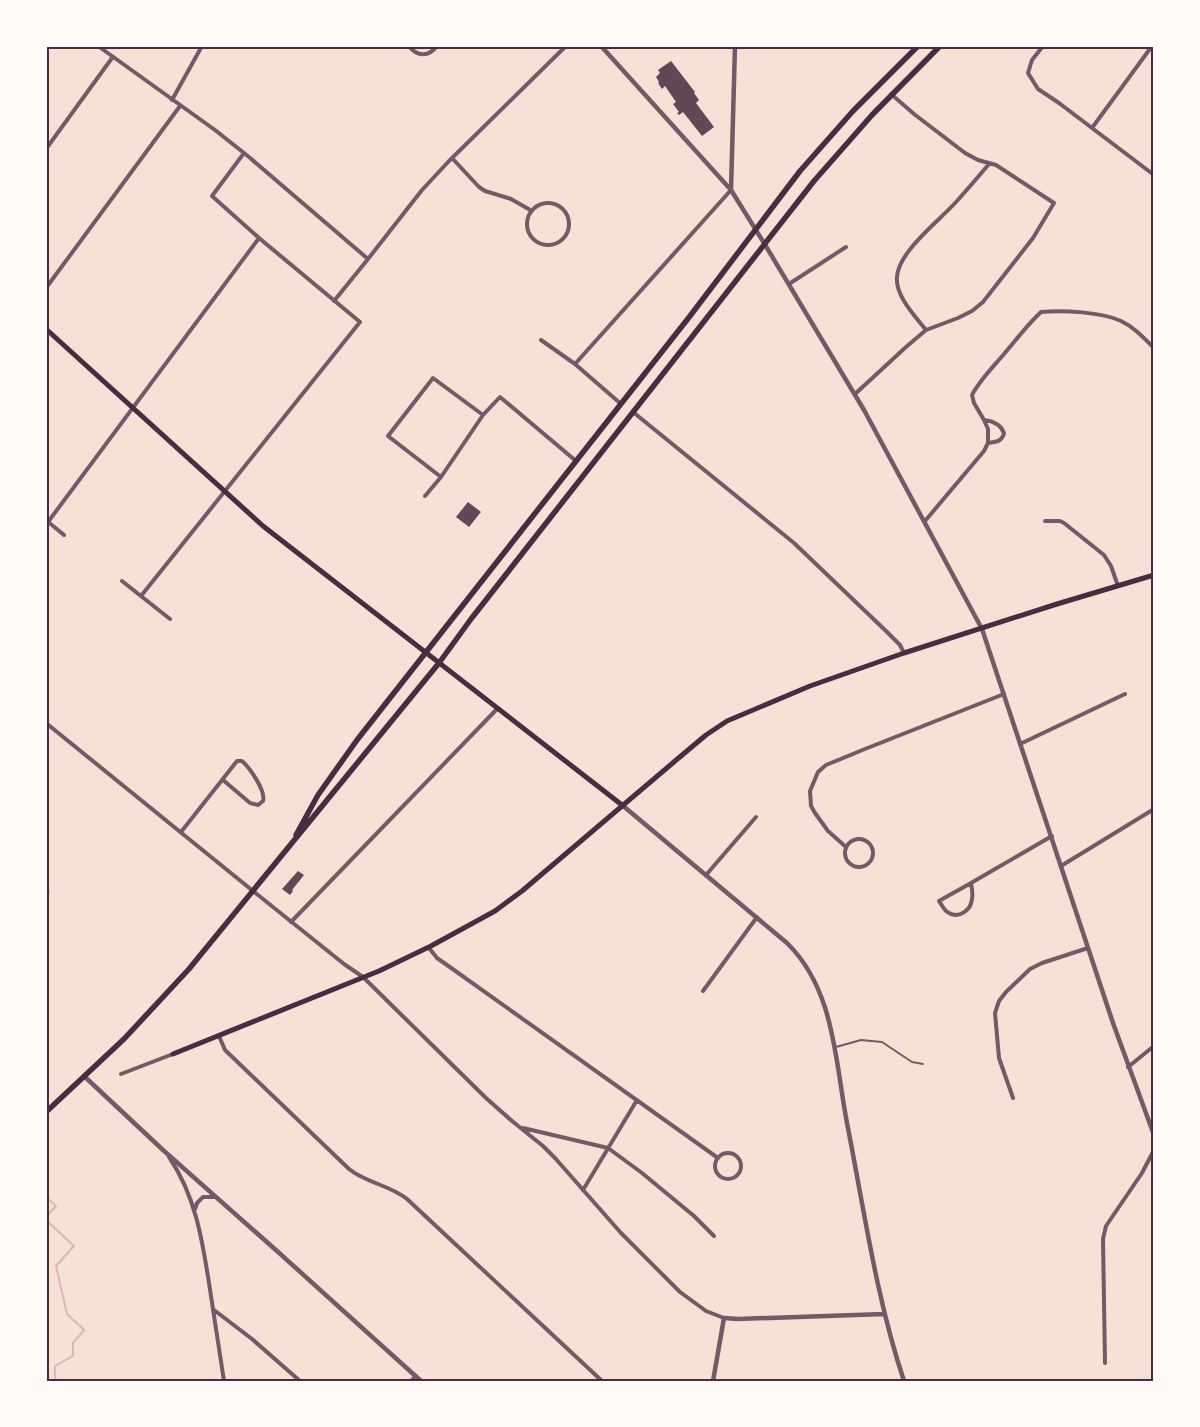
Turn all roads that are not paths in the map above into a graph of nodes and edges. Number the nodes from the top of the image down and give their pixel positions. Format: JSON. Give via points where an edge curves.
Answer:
{"nodes":[{"id":1,"x":98,"y":46,"type":"edge"},
{"id":2,"x":202,"y":46,"type":"edge"},
{"id":3,"x":409,"y":46,"type":"edge"},
{"id":4,"x":437,"y":46,"type":"edge"},
{"id":5,"x":566,"y":46,"type":"edge"},
{"id":6,"x":601,"y":46,"type":"edge"},
{"id":7,"x":735,"y":46,"type":"edge"},
{"id":8,"x":918,"y":46,"type":"edge"},
{"id":9,"x":940,"y":46,"type":"edge"},
{"id":10,"x":1042,"y":46,"type":"edge"},
{"id":11,"x":1150,"y":48,"type":"edge"},
{"id":12,"x":1154,"y":54,"type":"edge"},
{"id":13,"x":112,"y":58,"type":"junction"},
{"id":14,"x":891,"y":94,"type":"junction"},
{"id":15,"x":172,"y":100,"type":"junction"},
{"id":16,"x":180,"y":106,"type":"junction"},
{"id":17,"x":1092,"y":128,"type":"junction"},
{"id":18,"x":46,"y":149,"type":"edge"},
{"id":19,"x":244,"y":153,"type":"junction"},
{"id":20,"x":452,"y":158,"type":"junction"},
{"id":21,"x":989,"y":164,"type":"junction"},
{"id":22,"x":1154,"y":175,"type":"edge"},
{"id":23,"x":731,"y":190,"type":"junction"},
{"id":24,"x":532,"y":211,"type":"junction"},
{"id":25,"x":756,"y":230,"type":"junction"},
{"id":26,"x":259,"y":238,"type":"junction"},
{"id":27,"x":764,"y":243,"type":"junction"},
{"id":28,"x":846,"y":248,"type":"dead end"},
{"id":29,"x":368,"y":259,"type":"junction"},
{"id":30,"x":789,"y":284,"type":"junction"},
{"id":31,"x":46,"y":288,"type":"edge"},
{"id":32,"x":334,"y":300,"type":"junction"},
{"id":33,"x":46,"y":329,"type":"edge"},
{"id":34,"x":926,"y":330,"type":"junction"},
{"id":35,"x":541,"y":340,"type":"dead end"},
{"id":36,"x":1154,"y":348,"type":"edge"},
{"id":37,"x":575,"y":364,"type":"junction"},
{"id":38,"x":855,"y":394,"type":"junction"},
{"id":39,"x":620,"y":404,"type":"junction"},
{"id":40,"x":133,"y":408,"type":"junction"},
{"id":41,"x":633,"y":412,"type":"junction"},
{"id":42,"x":484,"y":416,"type":"junction"},
{"id":43,"x":984,"y":420,"type":"junction"},
{"id":44,"x":988,"y":443,"type":"junction"},
{"id":45,"x":576,"y":461,"type":"junction"},
{"id":46,"x":440,"y":477,"type":"junction"},
{"id":47,"x":224,"y":491,"type":"junction"},
{"id":48,"x":425,"y":496,"type":"dead end"},
{"id":49,"x":924,"y":521,"type":"junction"},
{"id":50,"x":1045,"y":521,"type":"dead end"},
{"id":51,"x":47,"y":522,"type":"edge"},
{"id":52,"x":64,"y":535,"type":"dead end"},
{"id":53,"x":1154,"y":575,"type":"edge"},
{"id":54,"x":122,"y":581,"type":"dead end"},
{"id":55,"x":1118,"y":586,"type":"junction"},
{"id":56,"x":141,"y":596,"type":"junction"},
{"id":57,"x":170,"y":619,"type":"dead end"},
{"id":58,"x":982,"y":629,"type":"junction"},
{"id":59,"x":426,"y":653,"type":"junction"},
{"id":60,"x":904,"y":653,"type":"junction"},
{"id":61,"x":438,"y":663,"type":"junction"},
{"id":62,"x":1004,"y":694,"type":"junction"},
{"id":63,"x":1125,"y":694,"type":"dead end"},
{"id":64,"x":497,"y":708,"type":"junction"},
{"id":65,"x":46,"y":722,"type":"edge"},
{"id":66,"x":1020,"y":744,"type":"junction"},
{"id":67,"x":223,"y":780,"type":"junction"},
{"id":68,"x":622,"y":805,"type":"junction"},
{"id":69,"x":1154,"y":809,"type":"edge"},
{"id":70,"x":756,"y":817,"type":"dead end"},
{"id":71,"x":181,"y":832,"type":"junction"},
{"id":72,"x":1052,"y":836,"type":"junction"},
{"id":73,"x":292,"y":844,"type":"junction"},
{"id":74,"x":846,"y":847,"type":"junction"},
{"id":75,"x":1061,"y":866,"type":"junction"},
{"id":76,"x":706,"y":875,"type":"junction"},
{"id":77,"x":972,"y":883,"type":"junction"},
{"id":78,"x":253,"y":891,"type":"junction"},
{"id":79,"x":756,"y":917,"type":"junction"},
{"id":80,"x":291,"y":922,"type":"junction"},
{"id":81,"x":429,"y":948,"type":"junction"},
{"id":82,"x":1088,"y":948,"type":"junction"},
{"id":83,"x":363,"y":977,"type":"junction"},
{"id":84,"x":703,"y":990,"type":"dead end"},
{"id":85,"x":219,"y":1036,"type":"junction"},
{"id":86,"x":1154,"y":1046,"type":"edge"},
{"id":87,"x":834,"y":1047,"type":"junction"},
{"id":88,"x":173,"y":1054,"type":"joint"},
{"id":89,"x":923,"y":1064,"type":"dead end"},
{"id":90,"x":1128,"y":1067,"type":"junction"},
{"id":91,"x":121,"y":1074,"type":"dead end"},
{"id":92,"x":85,"y":1077,"type":"junction"},
{"id":93,"x":1013,"y":1098,"type":"dead end"},
{"id":94,"x":637,"y":1100,"type":"junction"},
{"id":95,"x":46,"y":1112,"type":"edge"},
{"id":96,"x":519,"y":1127,"type":"junction"},
{"id":97,"x":1154,"y":1135,"type":"edge"},
{"id":98,"x":608,"y":1148,"type":"junction"},
{"id":99,"x":163,"y":1150,"type":"junction"},
{"id":100,"x":1154,"y":1150,"type":"edge"},
{"id":101,"x":718,"y":1158,"type":"junction"},
{"id":102,"x":583,"y":1190,"type":"junction"},
{"id":103,"x":216,"y":1197,"type":"junction"},
{"id":104,"x":194,"y":1209,"type":"junction"},
{"id":105,"x":714,"y":1236,"type":"dead end"},
{"id":106,"x":214,"y":1310,"type":"junction"},
{"id":107,"x":884,"y":1314,"type":"junction"},
{"id":108,"x":724,"y":1318,"type":"junction"},
{"id":109,"x":1104,"y":1364,"type":"dead end"},
{"id":110,"x":416,"y":1376,"type":"junction"},
{"id":111,"x":224,"y":1381,"type":"edge"},
{"id":112,"x":300,"y":1381,"type":"edge"},
{"id":113,"x":411,"y":1381,"type":"edge"},
{"id":114,"x":421,"y":1381,"type":"edge"},
{"id":115,"x":602,"y":1381,"type":"edge"},
{"id":116,"x":712,"y":1381,"type":"edge"},
{"id":117,"x":904,"y":1381,"type":"edge"}],
"edges":[{"from":1,"to":13,"type":"street"},
{"from":2,"to":15,"type":"street"},
{"from":3,"to":4,"type":"street","via":[[423,55]]},
{"from":5,"to":20,"type":"street"},
{"from":6,"to":23,"type":"street"},
{"from":7,"to":23,"type":"street"},
{"from":8,"to":25,"type":"main road","via":[[817,151]]},
{"from":9,"to":14,"type":"main road"},
{"from":10,"to":17,"type":"street","via":[[1032,60],[1028,73],[1031,78],[1038,88]]},
{"from":11,"to":12,"type":"street"},
{"from":11,"to":17,"type":"street"},
{"from":13,"to":15,"type":"street"},
{"from":13,"to":18,"type":"street"},
{"from":14,"to":21,"type":"street","via":[[965,153]]},
{"from":14,"to":27,"type":"main road","via":[[833,158]]},
{"from":15,"to":16,"type":"street"},
{"from":16,"to":19,"type":"street"},
{"from":16,"to":31,"type":"street"},
{"from":17,"to":22,"type":"street"},
{"from":19,"to":26,"type":"street","via":[[212,196]]},
{"from":19,"to":29,"type":"street"},
{"from":20,"to":24,"type":"street","via":[[482,190],[511,199]]},
{"from":20,"to":29,"type":"street","via":[[422,190]]},
{"from":21,"to":34,"type":"street","via":[[908,251],[901,264],[896,278],[901,296]]},
{"from":21,"to":34,"type":"street","via":[[996,165],[1054,203],[1033,238],[983,302],[958,318]]},
{"from":23,"to":25,"type":"street"},
{"from":23,"to":37,"type":"street"},
{"from":24,"to":24,"type":"street","via":[[527,226],[535,240],[550,245],[564,237],[568,222],[560,208],[545,204]]},
{"from":25,"to":27,"type":"street"},
{"from":25,"to":39,"type":"main road"},
{"from":26,"to":32,"type":"street"},
{"from":26,"to":40,"type":"street"},
{"from":27,"to":30,"type":"street"},
{"from":27,"to":41,"type":"main road"},
{"from":28,"to":30,"type":"street"},
{"from":29,"to":32,"type":"street"},
{"from":30,"to":38,"type":"street"},
{"from":32,"to":47,"type":"street","via":[[360,322]]},
{"from":33,"to":40,"type":"main road"},
{"from":34,"to":38,"type":"street"},
{"from":35,"to":37,"type":"street"},
{"from":36,"to":43,"type":"street","via":[[1122,321],[1073,312],[1041,312],[972,395]]},
{"from":37,"to":39,"type":"street"},
{"from":38,"to":49,"type":"street"},
{"from":39,"to":45,"type":"main road"},
{"from":40,"to":47,"type":"main road"},
{"from":40,"to":51,"type":"street"},
{"from":41,"to":60,"type":"street","via":[[794,543],[900,645]]},
{"from":41,"to":61,"type":"main road"},
{"from":42,"to":45,"type":"street","via":[[500,397]]},
{"from":42,"to":46,"type":"street"},
{"from":42,"to":46,"type":"street","via":[[433,378],[388,436]]},
{"from":43,"to":44,"type":"street"},
{"from":43,"to":44,"type":"street","via":[[996,424],[1004,433],[998,441]]},
{"from":44,"to":49,"type":"street"},
{"from":45,"to":59,"type":"main road"},
{"from":46,"to":48,"type":"street"},
{"from":47,"to":56,"type":"street"},
{"from":47,"to":59,"type":"main road","via":[[282,542]]},
{"from":49,"to":58,"type":"street"},
{"from":50,"to":55,"type":"street","via":[[1064,523],[1104,555]]},
{"from":51,"to":52,"type":"street"},
{"from":53,"to":55,"type":"main road"},
{"from":54,"to":56,"type":"street"},
{"from":55,"to":58,"type":"main road"},
{"from":56,"to":57,"type":"street"},
{"from":58,"to":60,"type":"main road"},
{"from":58,"to":62,"type":"street"},
{"from":59,"to":61,"type":"main road"},
{"from":59,"to":73,"type":"main road","via":[[330,776]]},
{"from":60,"to":68,"type":"main road","via":[[810,686],[727,721]]},
{"from":61,"to":64,"type":"main road"},
{"from":61,"to":73,"type":"main road"},
{"from":62,"to":66,"type":"street"},
{"from":62,"to":74,"type":"street","via":[[826,765],[818,772],[810,791],[811,806],[828,831]]},
{"from":63,"to":66,"type":"street"},
{"from":64,"to":68,"type":"main road"},
{"from":64,"to":80,"type":"street"},
{"from":65,"to":71,"type":"street"},
{"from":66,"to":72,"type":"street"},
{"from":67,"to":67,"type":"street","via":[[250,802],[258,805],[263,801],[264,794],[242,761],[237,761]]},
{"from":67,"to":71,"type":"street"},
{"from":68,"to":76,"type":"street"},
{"from":68,"to":81,"type":"main road","via":[[494,912]]},
{"from":69,"to":75,"type":"street"},
{"from":70,"to":76,"type":"street"},
{"from":71,"to":78,"type":"street"},
{"from":72,"to":75,"type":"street"},
{"from":72,"to":77,"type":"street"},
{"from":73,"to":78,"type":"main road"},
{"from":74,"to":74,"type":"street","via":[[852,840],[867,840],[873,848],[873,858],[864,867],[854,866],[847,861]]},
{"from":75,"to":82,"type":"street"},
{"from":76,"to":79,"type":"street"},
{"from":77,"to":77,"type":"street","via":[[968,910],[955,915],[945,910],[940,901]]},
{"from":78,"to":80,"type":"street"},
{"from":78,"to":92,"type":"main road","via":[[172,989]]},
{"from":79,"to":84,"type":"street"},
{"from":79,"to":87,"type":"street","via":[[788,943],[807,967],[822,998]]},
{"from":80,"to":83,"type":"street"},
{"from":81,"to":83,"type":"main road"},
{"from":81,"to":94,"type":"street","via":[[437,958]]},
{"from":82,"to":90,"type":"street"},
{"from":82,"to":93,"type":"street","via":[[1030,969],[999,1001],[995,1012],[999,1058]]},
{"from":83,"to":85,"type":"main road"},
{"from":83,"to":96,"type":"street"},
{"from":85,"to":88,"type":"main road"},
{"from":85,"to":115,"type":"street","via":[[225,1050],[349,1168],[407,1199]]},
{"from":86,"to":90,"type":"street"},
{"from":87,"to":89,"type":"lane","via":[[861,1040],[882,1042],[912,1062]]},
{"from":87,"to":107,"type":"street"},
{"from":88,"to":91,"type":"street"},
{"from":90,"to":97,"type":"street"},
{"from":92,"to":95,"type":"main road"},
{"from":92,"to":99,"type":"street"},
{"from":94,"to":98,"type":"street"},
{"from":94,"to":101,"type":"street"},
{"from":96,"to":98,"type":"street"},
{"from":96,"to":102,"type":"street","via":[[543,1146]]},
{"from":98,"to":102,"type":"street"},
{"from":98,"to":105,"type":"street","via":[[694,1216]]},
{"from":99,"to":103,"type":"street"},
{"from":99,"to":104,"type":"street","via":[[186,1187]]},
{"from":100,"to":109,"type":"street","via":[[1106,1226],[1103,1239]]},
{"from":101,"to":101,"type":"street","via":[[715,1167],[721,1177],[730,1179],[738,1174],[741,1164],[736,1155],[726,1153]]},
{"from":102,"to":108,"type":"street","via":[[680,1292],[706,1311]]},
{"from":103,"to":104,"type":"street","via":[[203,1198]]},
{"from":103,"to":110,"type":"street"},
{"from":104,"to":106,"type":"street"},
{"from":106,"to":111,"type":"street"},
{"from":106,"to":112,"type":"street"},
{"from":107,"to":108,"type":"street"},
{"from":107,"to":117,"type":"street"},
{"from":108,"to":116,"type":"street"},
{"from":110,"to":113,"type":"street"},
{"from":110,"to":114,"type":"street"}]}
